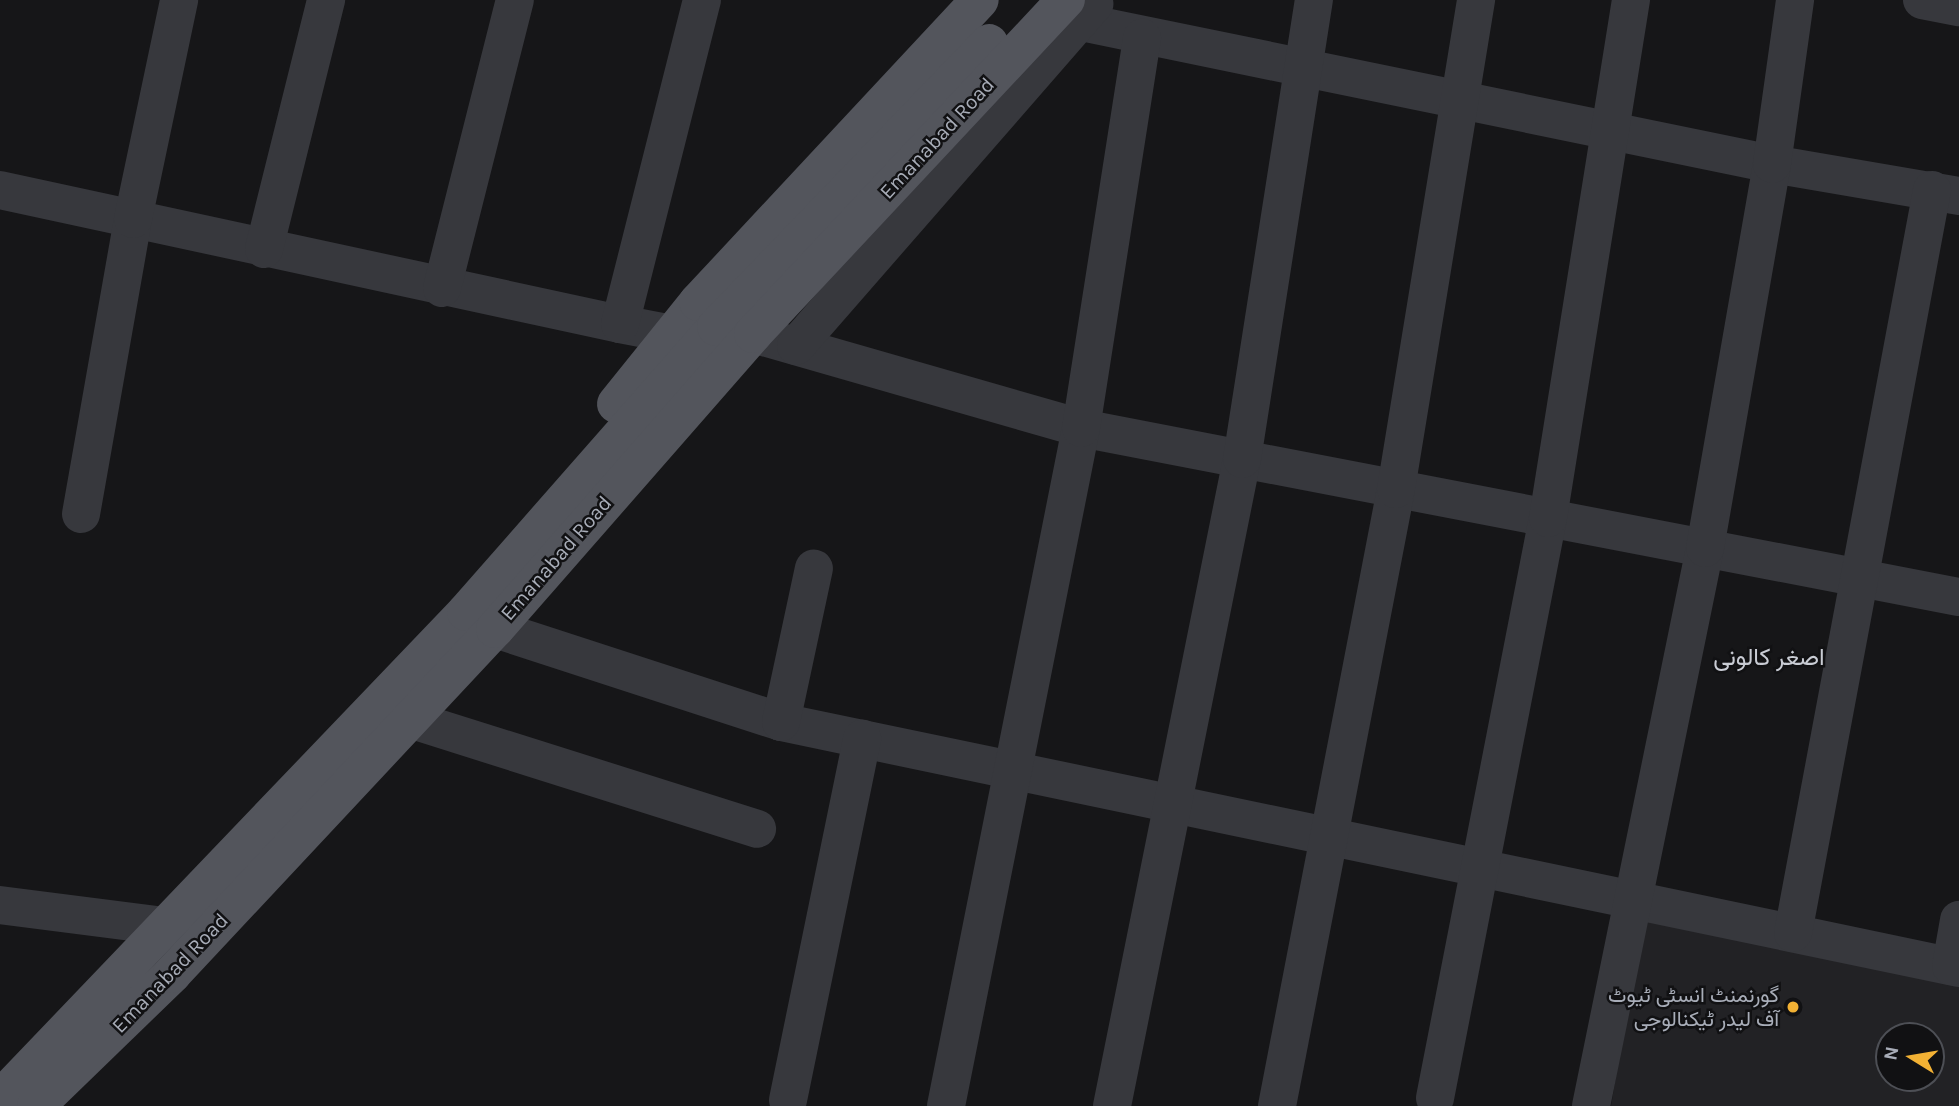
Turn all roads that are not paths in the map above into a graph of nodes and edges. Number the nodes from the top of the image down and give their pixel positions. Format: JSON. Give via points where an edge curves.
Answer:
{"nodes":[{"id":1,"x":179,"y":0,"type":"edge"},
{"id":2,"x":326,"y":0,"type":"edge"},
{"id":3,"x":516,"y":0,"type":"edge"},
{"id":4,"x":702,"y":0,"type":"edge"},
{"id":5,"x":980,"y":0,"type":"edge"},
{"id":6,"x":1031,"y":0,"type":"edge"},
{"id":7,"x":1314,"y":0,"type":"edge"},
{"id":8,"x":1476,"y":0,"type":"edge"},
{"id":9,"x":1631,"y":0,"type":"edge"},
{"id":10,"x":1795,"y":0,"type":"edge"},
{"id":11,"x":1922,"y":0,"type":"edge"},
{"id":12,"x":1080,"y":7,"type":"edge"},
{"id":13,"x":1959,"y":7,"type":"edge"},
{"id":14,"x":1142,"y":38,"type":"junction"},
{"id":15,"x":1304,"y":70,"type":"junction"},
{"id":16,"x":1461,"y":102,"type":"junction"},
{"id":17,"x":1613,"y":132,"type":"junction"},
{"id":18,"x":1772,"y":164,"type":"junction"},
{"id":19,"x":1946,"y":193,"type":"edge"},
{"id":20,"x":1,"y":195,"type":"edge"},
{"id":21,"x":133,"y":219,"type":"junction"},
{"id":22,"x":264,"y":248,"type":"junction"},
{"id":23,"x":443,"y":288,"type":"junction"},
{"id":24,"x":620,"y":324,"type":"junction"},
{"id":25,"x":672,"y":334,"type":"junction"},
{"id":26,"x":753,"y":334,"type":"junction"},
{"id":27,"x":796,"y":346,"type":"junction"},
{"id":28,"x":1081,"y":428,"type":"junction"},
{"id":29,"x":1242,"y":459,"type":"junction"},
{"id":30,"x":1396,"y":489,"type":"junction"},
{"id":31,"x":81,"y":514,"type":"dead end"},
{"id":32,"x":1548,"y":518,"type":"junction"},
{"id":33,"x":1705,"y":548,"type":"junction"},
{"id":34,"x":814,"y":568,"type":"dead end"},
{"id":35,"x":1861,"y":578,"type":"junction"},
{"id":36,"x":1959,"y":597,"type":"edge"},
{"id":37,"x":457,"y":620,"type":"junction"},
{"id":38,"x":495,"y":629,"type":"junction"},
{"id":39,"x":409,"y":719,"type":"junction"},
{"id":40,"x":781,"y":722,"type":"junction"},
{"id":41,"x":862,"y":739,"type":"junction"},
{"id":42,"x":1013,"y":770,"type":"junction"},
{"id":43,"x":1174,"y":804,"type":"junction"},
{"id":44,"x":757,"y":829,"type":"dead end"},
{"id":45,"x":1326,"y":836,"type":"junction"},
{"id":46,"x":1480,"y":868,"type":"junction"},
{"id":47,"x":1633,"y":900,"type":"junction"},
{"id":48,"x":0,"y":905,"type":"edge"},
{"id":49,"x":1959,"y":920,"type":"edge"},
{"id":50,"x":165,"y":926,"type":"junction"},
{"id":51,"x":1793,"y":933,"type":"junction"},
{"id":52,"x":1955,"y":967,"type":"edge"},
{"id":53,"x":1435,"y":1098,"type":"dead end"},
{"id":54,"x":0,"y":1099,"type":"edge"},
{"id":55,"x":788,"y":1100,"type":"dead end"},
{"id":56,"x":36,"y":1106,"type":"edge"},
{"id":57,"x":946,"y":1106,"type":"edge"},
{"id":58,"x":1112,"y":1106,"type":"edge"},
{"id":59,"x":1277,"y":1106,"type":"edge"},
{"id":60,"x":1591,"y":1106,"type":"edge"}],
"edges":[{"from":1,"to":21,"type":"street"},
{"from":2,"to":22,"type":"street"},
{"from":3,"to":23,"type":"street"},
{"from":4,"to":24,"type":"street"},
{"from":5,"to":25,"type":"main road"},
{"from":6,"to":37,"type":"main road","name":"Emanabad Road","via":[[716,327]]},
{"from":7,"to":15,"type":"street"},
{"from":8,"to":16,"type":"street"},
{"from":9,"to":17,"type":"street"},
{"from":10,"to":18,"type":"street"},
{"from":11,"to":13,"type":"street"},
{"from":12,"to":14,"type":"street"},
{"from":12,"to":26,"type":"main road","name":"Emanabad Road"},
{"from":12,"to":27,"type":"street"},
{"from":14,"to":15,"type":"street"},
{"from":14,"to":28,"type":"street"},
{"from":15,"to":16,"type":"street"},
{"from":15,"to":29,"type":"street"},
{"from":16,"to":17,"type":"street"},
{"from":16,"to":30,"type":"street"},
{"from":17,"to":18,"type":"street"},
{"from":17,"to":32,"type":"street"},
{"from":18,"to":19,"type":"street"},
{"from":18,"to":33,"type":"street"},
{"from":19,"to":35,"type":"street"},
{"from":20,"to":21,"type":"street"},
{"from":21,"to":22,"type":"street"},
{"from":21,"to":31,"type":"street"},
{"from":22,"to":23,"type":"street"},
{"from":23,"to":24,"type":"street"},
{"from":24,"to":25,"type":"street"},
{"from":25,"to":37,"type":"main road","via":[[588,440],[492,548]]},
{"from":26,"to":27,"type":"street"},
{"from":26,"to":38,"type":"main road","name":"Emanabad Road"},
{"from":27,"to":28,"type":"street"},
{"from":28,"to":29,"type":"street"},
{"from":28,"to":42,"type":"street"},
{"from":29,"to":30,"type":"street"},
{"from":29,"to":43,"type":"street"},
{"from":30,"to":32,"type":"street"},
{"from":30,"to":45,"type":"street"},
{"from":32,"to":33,"type":"street"},
{"from":32,"to":46,"type":"street"},
{"from":33,"to":35,"type":"street"},
{"from":33,"to":47,"type":"street"},
{"from":34,"to":40,"type":"street"},
{"from":35,"to":36,"type":"street"},
{"from":35,"to":51,"type":"street"},
{"from":37,"to":50,"type":"main road","name":"Emanabad Road"},
{"from":38,"to":39,"type":"main road","name":"Emanabad Road"},
{"from":38,"to":40,"type":"street"},
{"from":39,"to":44,"type":"street"},
{"from":39,"to":56,"type":"main road","name":"Emanabad Road","via":[[172,974]]},
{"from":40,"to":41,"type":"street"},
{"from":41,"to":42,"type":"street"},
{"from":41,"to":55,"type":"street"},
{"from":42,"to":43,"type":"street"},
{"from":42,"to":57,"type":"street"},
{"from":43,"to":45,"type":"street"},
{"from":43,"to":58,"type":"street"},
{"from":45,"to":46,"type":"street"},
{"from":45,"to":59,"type":"street"},
{"from":46,"to":47,"type":"street"},
{"from":46,"to":53,"type":"street"},
{"from":47,"to":51,"type":"street"},
{"from":47,"to":60,"type":"street"},
{"from":48,"to":50,"type":"street"},
{"from":49,"to":52,"type":"street"},
{"from":50,"to":54,"type":"main road","name":"Emanabad Road"},
{"from":51,"to":52,"type":"street"}]}
